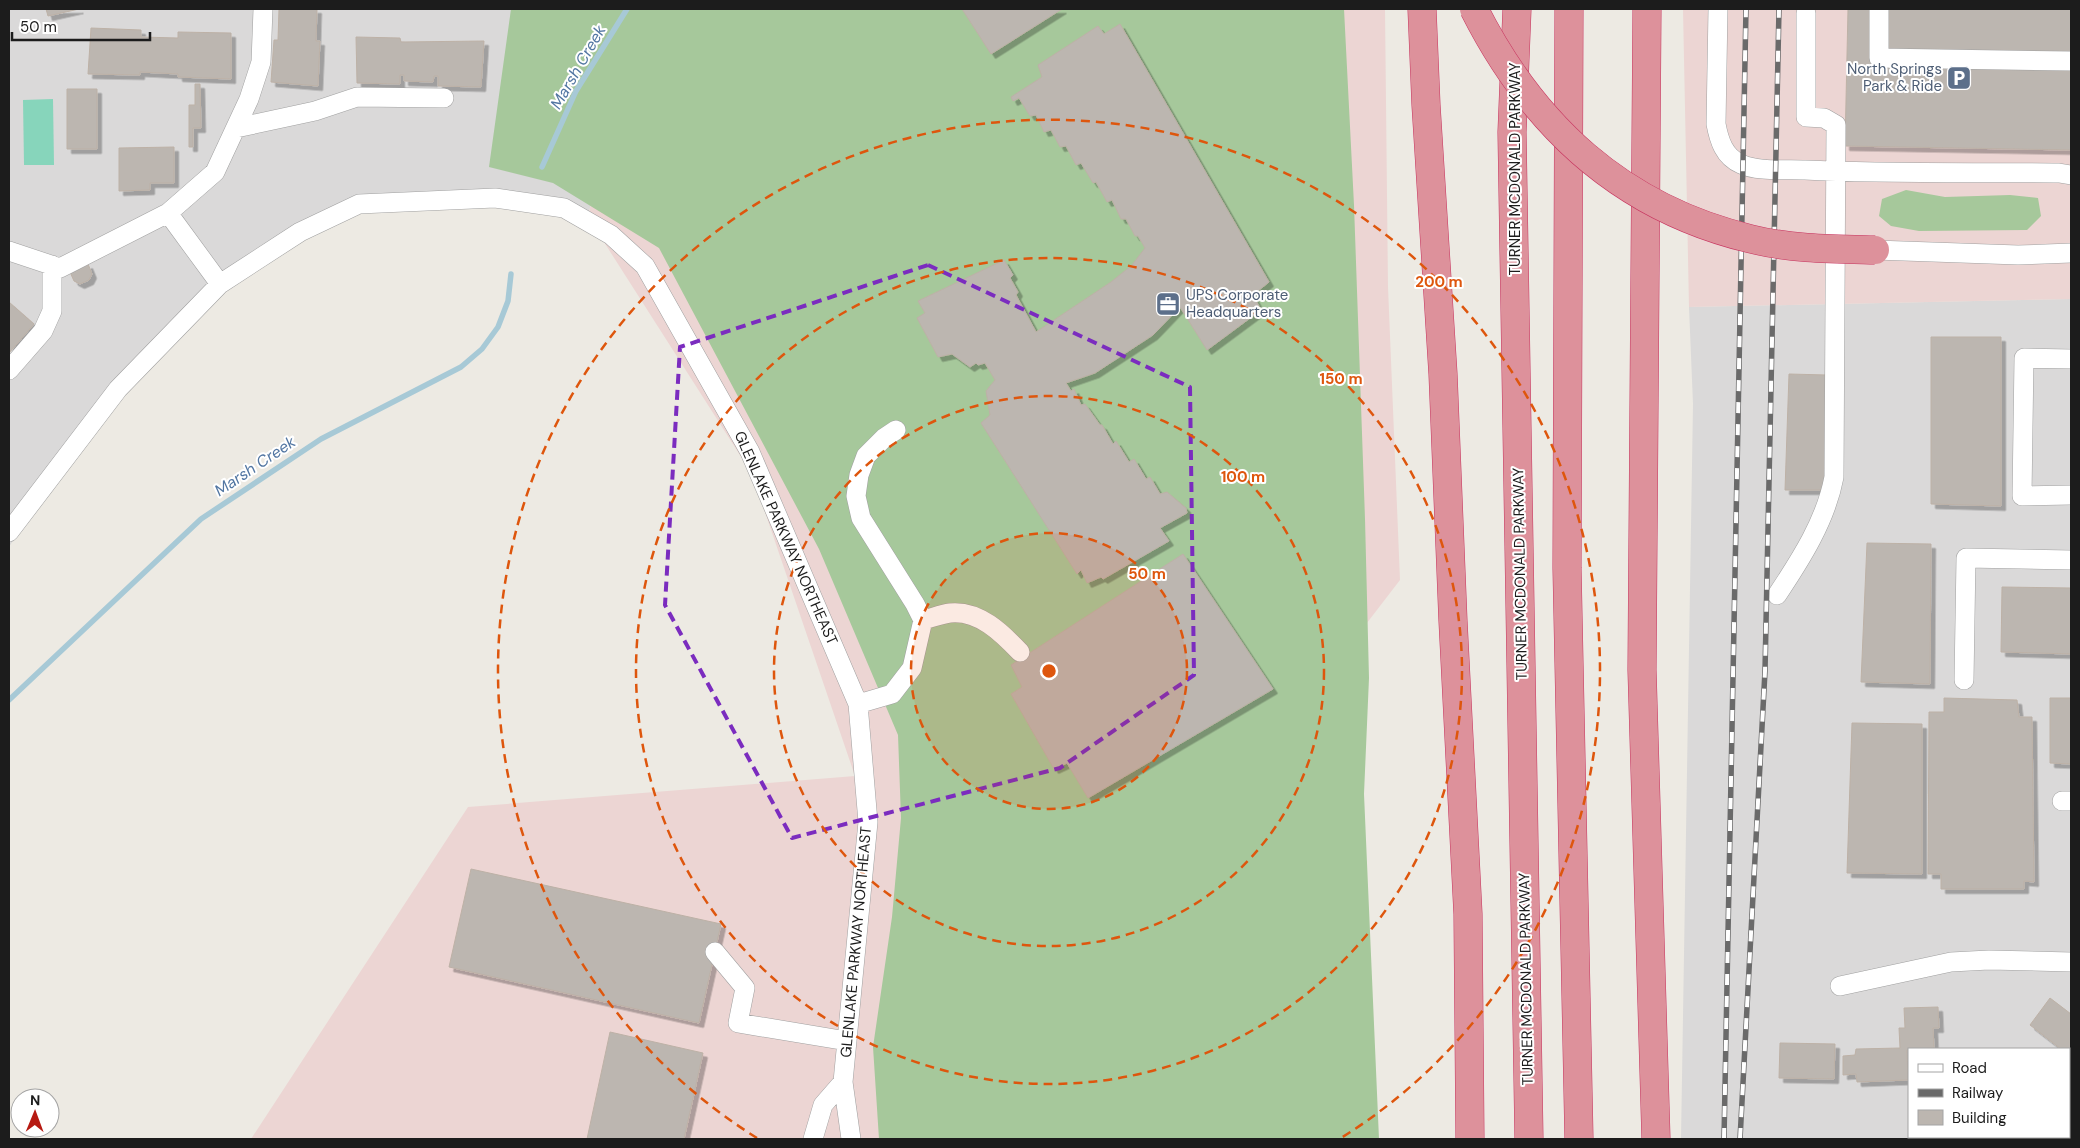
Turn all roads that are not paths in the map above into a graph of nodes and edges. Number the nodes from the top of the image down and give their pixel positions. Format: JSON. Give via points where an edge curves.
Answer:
{"nodes":[{"id":1,"x":263,"y":9,"type":"edge"},
{"id":2,"x":1422,"y":9,"type":"edge"},
{"id":3,"x":1474,"y":9,"type":"edge"},
{"id":4,"x":1517,"y":9,"type":"edge"},
{"id":5,"x":1569,"y":9,"type":"edge"},
{"id":6,"x":1647,"y":9,"type":"edge"},
{"id":7,"x":1718,"y":9,"type":"edge"},
{"id":8,"x":1879,"y":9,"type":"edge"},
{"id":9,"x":1806,"y":14,"type":"dead end"},
{"id":10,"x":2071,"y":61,"type":"edge"},
{"id":11,"x":444,"y":98,"type":"dead end"},
{"id":12,"x":236,"y":128,"type":"junction"},
{"id":13,"x":1836,"y":171,"type":"junction"},
{"id":14,"x":2071,"y":175,"type":"edge"},
{"id":15,"x":168,"y":213,"type":"junction"},
{"id":16,"x":2071,"y":244,"type":"edge"},
{"id":17,"x":1875,"y":250,"type":"joint"},
{"id":18,"x":9,"y":251,"type":"edge"},
{"id":19,"x":2071,"y":253,"type":"edge"},
{"id":20,"x":2018,"y":255,"type":"junction"},
{"id":21,"x":2071,"y":264,"type":"edge"},
{"id":22,"x":52,"y":265,"type":"junction"},
{"id":23,"x":220,"y":284,"type":"junction"},
{"id":24,"x":2071,"y":359,"type":"edge"},
{"id":25,"x":9,"y":370,"type":"edge"},
{"id":26,"x":896,"y":430,"type":"dead end"},
{"id":27,"x":2071,"y":495,"type":"edge"},
{"id":28,"x":9,"y":532,"type":"edge"},
{"id":29,"x":2071,"y":560,"type":"edge"},
{"id":30,"x":1777,"y":595,"type":"dead end"},
{"id":31,"x":923,"y":620,"type":"junction"},
{"id":32,"x":1020,"y":652,"type":"dead end"},
{"id":33,"x":1964,"y":680,"type":"dead end"},
{"id":34,"x":858,"y":704,"type":"junction"},
{"id":35,"x":715,"y":952,"type":"dead end"},
{"id":36,"x":2071,"y":962,"type":"edge"},
{"id":37,"x":1840,"y":986,"type":"dead end"},
{"id":38,"x":847,"y":1041,"type":"junction"},
{"id":39,"x":843,"y":1082,"type":"junction"},
{"id":40,"x":813,"y":1139,"type":"edge"},
{"id":41,"x":851,"y":1139,"type":"edge"},
{"id":42,"x":1470,"y":1139,"type":"edge"},
{"id":43,"x":1529,"y":1139,"type":"edge"},
{"id":44,"x":1579,"y":1139,"type":"edge"},
{"id":45,"x":1656,"y":1139,"type":"edge"}],
"edges":[{"from":1,"to":12,"type":"street","via":[[261,62]]},
{"from":2,"to":42,"type":"highway","via":[[1468,914]]},
{"from":3,"to":17,"type":"highway","bridge":true,"via":[[1510,72],[1553,126],[1593,162],[1640,196],[1714,229],[1752,240],[1791,246]]},
{"from":4,"to":43,"type":"highway","name":"TURNER MCDONALD PARKWAY","via":[[1512,132]]},
{"from":5,"to":44,"type":"highway","via":[[1567,558]]},
{"from":6,"to":45,"type":"highway","via":[[1642,670]]},
{"from":7,"to":13,"type":"street","via":[[1716,124],[1719,140],[1728,155],[1741,164],[1759,168]]},
{"from":8,"to":10,"type":"street","via":[[1879,58]]},
{"from":9,"to":13,"type":"street","via":[[1806,117],[1824,118],[1836,125]]},
{"from":11,"to":12,"type":"street","via":[[357,97],[315,111]]},
{"from":12,"to":15,"type":"street","via":[[215,172]]},
{"from":13,"to":14,"type":"street","via":[[2059,172]]},
{"from":13,"to":30,"type":"street","via":[[1834,477],[1824,514]]},
{"from":15,"to":22,"type":"street","via":[[60,268]]},
{"from":15,"to":23,"type":"street"},
{"from":16,"to":20,"type":"street"},
{"from":17,"to":20,"type":"street"},
{"from":18,"to":22,"type":"street"},
{"from":19,"to":20,"type":"street"},
{"from":20,"to":21,"type":"street"},
{"from":22,"to":25,"type":"street","via":[[52,311],[43,331]]},
{"from":23,"to":28,"type":"street","name":"GLENLAKE PARKWAY NORTHEAST","via":[[118,389]]},
{"from":23,"to":34,"type":"street","name":"GLENLAKE PARKWAY NORTHEAST","via":[[300,232],[359,204],[495,198],[564,208],[611,235],[645,266],[750,452]]},
{"from":24,"to":27,"type":"street","via":[[2024,358],[2022,496]]},
{"from":26,"to":31,"type":"street","via":[[866,456],[856,496],[861,518]]},
{"from":29,"to":33,"type":"street","via":[[1966,558]]},
{"from":31,"to":32,"type":"street","via":[[951,613],[976,617],[1000,631]]},
{"from":31,"to":34,"type":"street","via":[[912,668],[892,694]]},
{"from":34,"to":38,"type":"street","name":"GLENLAKE PARKWAY NORTHEAST","via":[[868,822]]},
{"from":35,"to":38,"type":"street","via":[[745,988],[738,1023]]},
{"from":36,"to":37,"type":"street","via":[[1951,962]]},
{"from":38,"to":39,"type":"street","name":"GLENLAKE PARKWAY NORTHEAST"},
{"from":39,"to":40,"type":"street","via":[[823,1105]]},
{"from":39,"to":41,"type":"street","name":"GLENLAKE PARKWAY NORTHEAST"}]}
